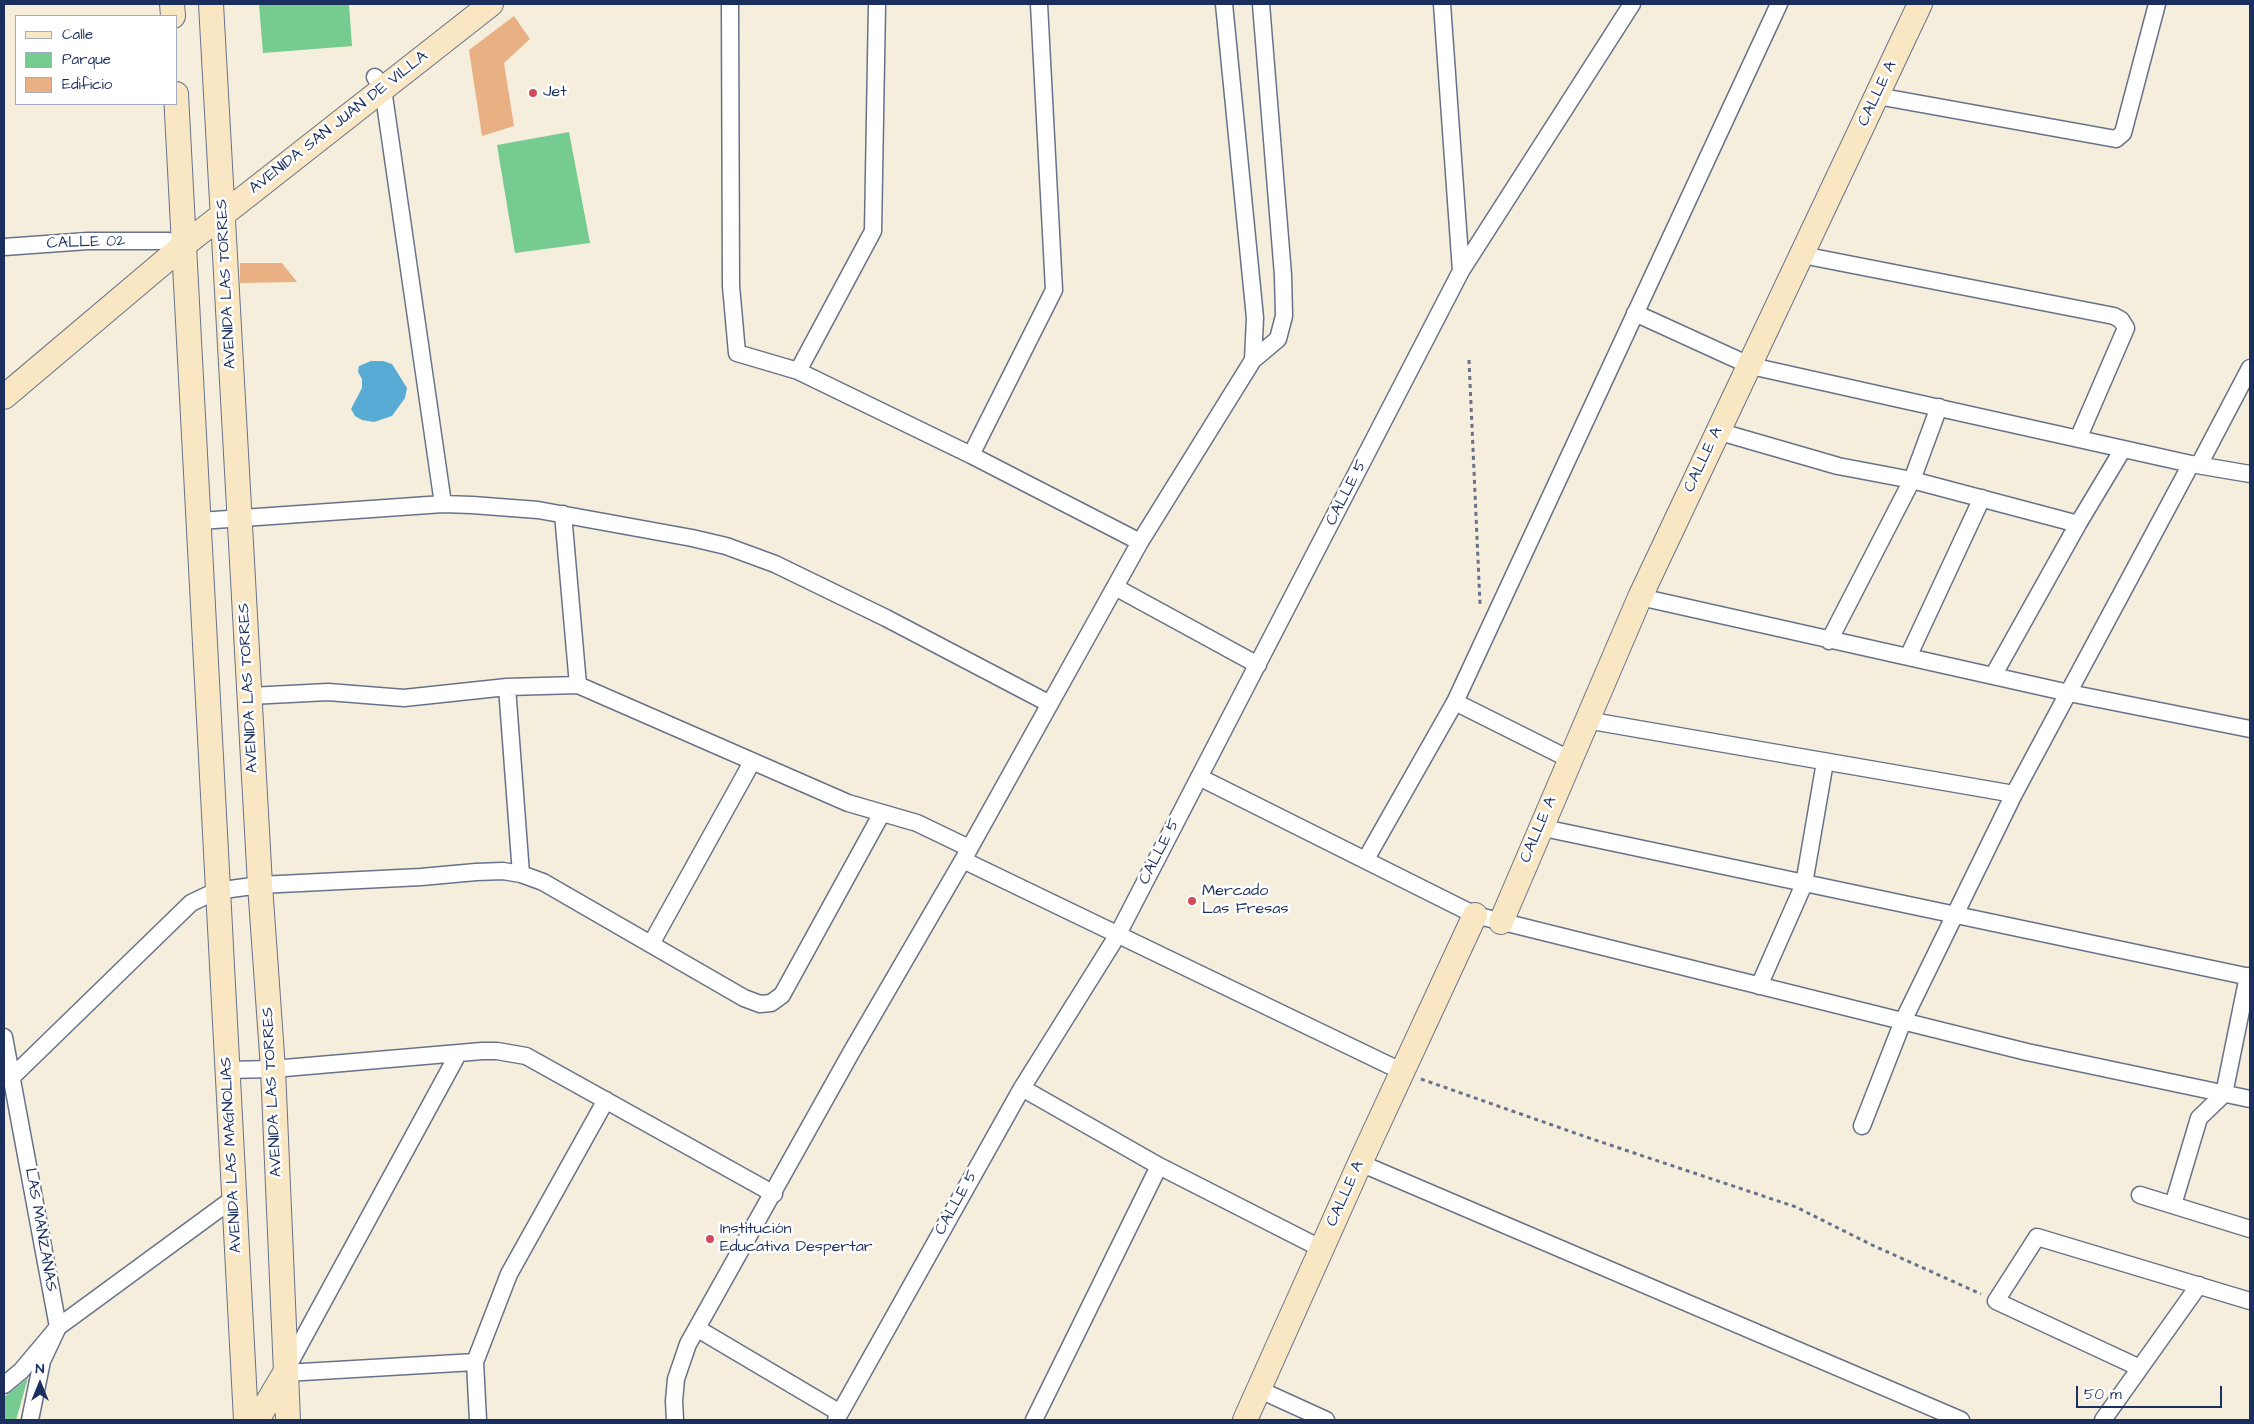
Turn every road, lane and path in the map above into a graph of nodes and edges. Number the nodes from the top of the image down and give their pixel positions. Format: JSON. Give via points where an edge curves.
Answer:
{"nodes":[{"id":1,"x":211,"y":4,"type":"edge"},
{"id":2,"x":468,"y":4,"type":"edge"},
{"id":3,"x":490,"y":4,"type":"edge"},
{"id":4,"x":730,"y":4,"type":"edge"},
{"id":5,"x":877,"y":4,"type":"edge"},
{"id":6,"x":1039,"y":4,"type":"edge"},
{"id":7,"x":1224,"y":4,"type":"edge"},
{"id":8,"x":1261,"y":4,"type":"edge"},
{"id":9,"x":1442,"y":4,"type":"edge"},
{"id":10,"x":1632,"y":4,"type":"edge"},
{"id":11,"x":1779,"y":4,"type":"edge"},
{"id":12,"x":1920,"y":4,"type":"edge"},
{"id":13,"x":2157,"y":4,"type":"edge"},
{"id":14,"x":379,"y":83,"type":"junction"},
{"id":15,"x":1877,"y":96,"type":"junction"},
{"id":16,"x":176,"y":105,"type":"edge"},
{"id":17,"x":222,"y":206,"type":"junction"},
{"id":18,"x":178,"y":238,"type":"junction"},
{"id":19,"x":4,"y":247,"type":"edge"},
{"id":20,"x":1802,"y":255,"type":"junction"},
{"id":21,"x":1461,"y":271,"type":"junction"},
{"id":22,"x":1636,"y":312,"type":"junction"},
{"id":23,"x":1254,"y":360,"type":"junction"},
{"id":24,"x":1469,"y":360,"type":"dead end"},
{"id":25,"x":1751,"y":366,"type":"junction"},
{"id":26,"x":2250,"y":368,"type":"edge"},
{"id":27,"x":798,"y":371,"type":"junction"},
{"id":28,"x":4,"y":378,"type":"edge"},
{"id":29,"x":4,"y":397,"type":"edge"},
{"id":30,"x":1939,"y":407,"type":"junction"},
{"id":31,"x":1717,"y":431,"type":"junction"},
{"id":32,"x":2078,"y":439,"type":"junction"},
{"id":33,"x":2123,"y":449,"type":"junction"},
{"id":34,"x":971,"y":454,"type":"junction"},
{"id":35,"x":2195,"y":465,"type":"junction"},
{"id":36,"x":2250,"y":474,"type":"edge"},
{"id":37,"x":1912,"y":480,"type":"junction"},
{"id":38,"x":1982,"y":498,"type":"junction"},
{"id":39,"x":443,"y":504,"type":"junction"},
{"id":40,"x":563,"y":514,"type":"junction"},
{"id":41,"x":241,"y":517,"type":"junction"},
{"id":42,"x":200,"y":521,"type":"junction"},
{"id":43,"x":2078,"y":524,"type":"junction"},
{"id":44,"x":1140,"y":542,"type":"junction"},
{"id":45,"x":1115,"y":587,"type":"junction"},
{"id":46,"x":1640,"y":597,"type":"junction"},
{"id":47,"x":1480,"y":606,"type":"dead end"},
{"id":48,"x":1829,"y":641,"type":"junction"},
{"id":49,"x":1908,"y":657,"type":"junction"},
{"id":50,"x":1258,"y":665,"type":"junction"},
{"id":51,"x":1993,"y":676,"type":"junction"},
{"id":52,"x":578,"y":685,"type":"junction"},
{"id":53,"x":507,"y":688,"type":"junction"},
{"id":54,"x":2069,"y":693,"type":"junction"},
{"id":55,"x":250,"y":696,"type":"junction"},
{"id":56,"x":1455,"y":702,"type":"junction"},
{"id":57,"x":1050,"y":704,"type":"junction"},
{"id":58,"x":1586,"y":720,"type":"junction"},
{"id":59,"x":2250,"y":728,"type":"edge"},
{"id":60,"x":1569,"y":759,"type":"junction"},
{"id":61,"x":752,"y":762,"type":"junction"},
{"id":62,"x":1825,"y":762,"type":"junction"},
{"id":63,"x":1199,"y":777,"type":"junction"},
{"id":64,"x":2014,"y":794,"type":"junction"},
{"id":65,"x":882,"y":814,"type":"junction"},
{"id":66,"x":1540,"y":828,"type":"junction"},
{"id":67,"x":966,"y":854,"type":"junction"},
{"id":68,"x":1366,"y":859,"type":"junction"},
{"id":69,"x":521,"y":874,"type":"junction"},
{"id":70,"x":1804,"y":884,"type":"junction"},
{"id":71,"x":260,"y":885,"type":"junction"},
{"id":72,"x":216,"y":891,"type":"junction"},
{"id":73,"x":1476,"y":915,"type":"junction"},
{"id":74,"x":1954,"y":916,"type":"junction"},
{"id":75,"x":1501,"y":922,"type":"junction"},
{"id":76,"x":1117,"y":936,"type":"junction"},
{"id":77,"x":651,"y":944,"type":"junction"},
{"id":78,"x":2249,"y":976,"type":"edge"},
{"id":79,"x":1759,"y":986,"type":"junction"},
{"id":80,"x":1903,"y":1021,"type":"junction"},
{"id":81,"x":4,"y":1036,"type":"edge"},
{"id":82,"x":458,"y":1054,"type":"junction"},
{"id":83,"x":273,"y":1069,"type":"junction"},
{"id":84,"x":227,"y":1070,"type":"junction"},
{"id":85,"x":1403,"y":1072,"type":"junction"},
{"id":86,"x":12,"y":1077,"type":"junction"},
{"id":87,"x":1022,"y":1088,"type":"junction"},
{"id":88,"x":2224,"y":1094,"type":"junction"},
{"id":89,"x":606,"y":1100,"type":"junction"},
{"id":90,"x":2250,"y":1100,"type":"edge"},
{"id":91,"x":1862,"y":1126,"type":"dead end"},
{"id":92,"x":1360,"y":1163,"type":"junction"},
{"id":93,"x":1159,"y":1166,"type":"junction"},
{"id":94,"x":774,"y":1194,"type":"junction"},
{"id":95,"x":2140,"y":1195,"type":"dead end"},
{"id":96,"x":234,"y":1198,"type":"junction"},
{"id":97,"x":2173,"y":1205,"type":"junction"},
{"id":98,"x":2250,"y":1229,"type":"edge"},
{"id":99,"x":1322,"y":1249,"type":"junction"},
{"id":100,"x":2199,"y":1285,"type":"junction"},
{"id":101,"x":1996,"y":1301,"type":"junction"},
{"id":102,"x":2250,"y":1301,"type":"edge"},
{"id":103,"x":58,"y":1327,"type":"junction"},
{"id":104,"x":698,"y":1329,"type":"junction"},
{"id":105,"x":475,"y":1362,"type":"junction"},
{"id":106,"x":2140,"y":1368,"type":"junction"},
{"id":107,"x":285,"y":1373,"type":"junction"},
{"id":108,"x":4,"y":1386,"type":"edge"},
{"id":109,"x":1260,"y":1390,"type":"junction"},
{"id":110,"x":838,"y":1417,"type":"edge"},
{"id":111,"x":30,"y":1420,"type":"edge"},
{"id":112,"x":246,"y":1420,"type":"edge"},
{"id":113,"x":257,"y":1420,"type":"edge"},
{"id":114,"x":288,"y":1420,"type":"edge"},
{"id":115,"x":478,"y":1420,"type":"edge"},
{"id":116,"x":675,"y":1420,"type":"edge"},
{"id":117,"x":1034,"y":1420,"type":"edge"},
{"id":118,"x":1245,"y":1420,"type":"edge"},
{"id":119,"x":1326,"y":1420,"type":"edge"},
{"id":120,"x":1961,"y":1420,"type":"edge"},
{"id":121,"x":2103,"y":1420,"type":"edge"}],
"edges":[{"from":1,"to":17,"type":"street","name":"AVENIDA LAS TORRES"},
{"from":2,"to":14,"type":"street","name":"AVENIDA SAN JUAN DE VILLA"},
{"from":3,"to":14,"type":"street","name":"AVENIDA SAN JUAN DE VILLA"},
{"from":4,"to":27,"type":"street","via":[[731,286],[737,353]]},
{"from":5,"to":27,"type":"street","via":[[873,231]]},
{"from":6,"to":34,"type":"street","via":[[1054,290]]},
{"from":7,"to":23,"type":"street","via":[[1255,318]]},
{"from":8,"to":23,"type":"street","via":[[1284,316],[1278,339]]},
{"from":9,"to":21,"type":"street"},
{"from":10,"to":21,"type":"street","name":"CALLE 5"},
{"from":11,"to":22,"type":"street"},
{"from":12,"to":15,"type":"street","name":"CALLE A"},
{"from":13,"to":15,"type":"street","via":[[2123,133],[2116,139]]},
{"from":14,"to":17,"type":"street","name":"AVENIDA SAN JUAN DE VILLA"},
{"from":14,"to":39,"type":"street"},
{"from":15,"to":20,"type":"street","name":"CALLE A"},
{"from":16,"to":18,"type":"street"},
{"from":17,"to":18,"type":"street","name":"AVENIDA SAN JUAN DE VILLA"},
{"from":17,"to":41,"type":"street","name":"AVENIDA LAS TORRES"},
{"from":18,"to":19,"type":"street","name":"CALLE 02"},
{"from":18,"to":28,"type":"street","name":"AVENIDA SAN JUAN DE VILLA"},
{"from":18,"to":29,"type":"street","name":"AVENIDA SAN JUAN DE VILLA"},
{"from":18,"to":42,"type":"street"},
{"from":20,"to":25,"type":"street","name":"CALLE A"},
{"from":20,"to":32,"type":"street","via":[[2121,320],[2126,328]]},
{"from":21,"to":50,"type":"street","name":"CALLE 5"},
{"from":22,"to":25,"type":"street"},
{"from":22,"to":56,"type":"street"},
{"from":23,"to":44,"type":"street"},
{"from":24,"to":47,"type":"path"},
{"from":25,"to":30,"type":"street"},
{"from":25,"to":31,"type":"street","name":"CALLE A"},
{"from":26,"to":35,"type":"street"},
{"from":27,"to":34,"type":"street"},
{"from":30,"to":32,"type":"street"},
{"from":30,"to":37,"type":"street"},
{"from":31,"to":37,"type":"street","via":[[1838,466]]},
{"from":31,"to":46,"type":"street","name":"CALLE A"},
{"from":32,"to":33,"type":"street"},
{"from":33,"to":35,"type":"street"},
{"from":33,"to":43,"type":"street"},
{"from":34,"to":44,"type":"street"},
{"from":35,"to":36,"type":"street"},
{"from":35,"to":54,"type":"street"},
{"from":37,"to":38,"type":"street"},
{"from":37,"to":48,"type":"street"},
{"from":38,"to":43,"type":"street"},
{"from":38,"to":49,"type":"street"},
{"from":39,"to":40,"type":"street"},
{"from":39,"to":41,"type":"street"},
{"from":40,"to":52,"type":"street"},
{"from":40,"to":57,"type":"street","via":[[692,538],[746,552],[886,618]]},
{"from":41,"to":42,"type":"street"},
{"from":41,"to":55,"type":"street","name":"AVENIDA LAS TORRES"},
{"from":42,"to":72,"type":"street"},
{"from":43,"to":51,"type":"street"},
{"from":44,"to":45,"type":"street"},
{"from":45,"to":50,"type":"street"},
{"from":45,"to":57,"type":"street"},
{"from":46,"to":48,"type":"street"},
{"from":46,"to":58,"type":"street","name":"CALLE A"},
{"from":48,"to":49,"type":"street"},
{"from":49,"to":51,"type":"street"},
{"from":50,"to":63,"type":"street","name":"CALLE 5"},
{"from":51,"to":54,"type":"street"},
{"from":52,"to":53,"type":"street"},
{"from":52,"to":61,"type":"street"},
{"from":53,"to":55,"type":"street","via":[[404,698],[308,692]]},
{"from":53,"to":69,"type":"street"},
{"from":54,"to":59,"type":"street"},
{"from":54,"to":64,"type":"street"},
{"from":55,"to":71,"type":"street","name":"AVENIDA LAS TORRES"},
{"from":56,"to":60,"type":"street"},
{"from":56,"to":68,"type":"street"},
{"from":57,"to":67,"type":"street"},
{"from":58,"to":60,"type":"street","name":"CALLE A"},
{"from":58,"to":62,"type":"street"},
{"from":60,"to":66,"type":"street","name":"CALLE A"},
{"from":61,"to":65,"type":"street"},
{"from":61,"to":77,"type":"street"},
{"from":62,"to":64,"type":"street"},
{"from":62,"to":70,"type":"street"},
{"from":63,"to":68,"type":"street"},
{"from":63,"to":76,"type":"street","name":"CALLE 5"},
{"from":64,"to":74,"type":"street"},
{"from":65,"to":67,"type":"street","via":[[917,823]]},
{"from":65,"to":77,"type":"street","via":[[777,999],[760,1004],[744,998]]},
{"from":66,"to":70,"type":"street"},
{"from":66,"to":75,"type":"street","name":"CALLE A"},
{"from":67,"to":76,"type":"street"},
{"from":67,"to":94,"type":"street"},
{"from":68,"to":73,"type":"street"},
{"from":69,"to":71,"type":"street","via":[[476,872]]},
{"from":69,"to":77,"type":"street","via":[[543,882]]},
{"from":70,"to":74,"type":"street"},
{"from":70,"to":79,"type":"street"},
{"from":71,"to":72,"type":"street"},
{"from":71,"to":83,"type":"street","name":"AVENIDA LAS TORRES"},
{"from":72,"to":84,"type":"street","name":"AVENIDA LAS MAGNOLIAS"},
{"from":72,"to":86,"type":"street","via":[[190,903]]},
{"from":73,"to":75,"type":"street"},
{"from":73,"to":85,"type":"street","name":"CALLE A"},
{"from":74,"to":78,"type":"street"},
{"from":74,"to":80,"type":"street"},
{"from":75,"to":79,"type":"street"},
{"from":76,"to":85,"type":"street"},
{"from":76,"to":87,"type":"street","name":"CALLE 5"},
{"from":78,"to":88,"type":"street"},
{"from":79,"to":80,"type":"street"},
{"from":80,"to":88,"type":"street","via":[[2027,1052]]},
{"from":80,"to":91,"type":"street"},
{"from":81,"to":86,"type":"street","name":"LAS MANZANAS"},
{"from":82,"to":83,"type":"street"},
{"from":82,"to":89,"type":"street","via":[[497,1051],[526,1056]]},
{"from":82,"to":107,"type":"street"},
{"from":83,"to":84,"type":"street"},
{"from":83,"to":107,"type":"street","name":"AVENIDA LAS TORRES"},
{"from":84,"to":96,"type":"street","name":"AVENIDA LAS MAGNOLIAS"},
{"from":85,"to":92,"type":"street","name":"CALLE A"},
{"from":85,"to":101,"type":"path","via":[[1796,1207]]},
{"from":86,"to":103,"type":"street","name":"LAS MANZANAS"},
{"from":87,"to":93,"type":"street"},
{"from":87,"to":110,"type":"street","name":"CALLE 5"},
{"from":88,"to":90,"type":"street"},
{"from":88,"to":97,"type":"street","via":[[2199,1118]]},
{"from":89,"to":94,"type":"street"},
{"from":89,"to":105,"type":"street","via":[[509,1274]]},
{"from":92,"to":99,"type":"street","name":"CALLE A"},
{"from":92,"to":120,"type":"street"},
{"from":93,"to":99,"type":"street"},
{"from":93,"to":117,"type":"street"},
{"from":94,"to":104,"type":"street"},
{"from":95,"to":97,"type":"street"},
{"from":96,"to":103,"type":"street"},
{"from":96,"to":112,"type":"street","name":"AVENIDA LAS MAGNOLIAS"},
{"from":97,"to":98,"type":"street"},
{"from":99,"to":109,"type":"street","name":"CALLE A"},
{"from":100,"to":101,"type":"street","via":[[2037,1237]]},
{"from":100,"to":102,"type":"street"},
{"from":100,"to":106,"type":"street"},
{"from":101,"to":106,"type":"street"},
{"from":103,"to":108,"type":"street"},
{"from":103,"to":111,"type":"street","via":[[42,1361]]},
{"from":104,"to":110,"type":"street"},
{"from":104,"to":116,"type":"street","via":[[676,1379]]},
{"from":105,"to":107,"type":"street"},
{"from":105,"to":115,"type":"street"},
{"from":106,"to":121,"type":"street"},
{"from":107,"to":113,"type":"street"},
{"from":107,"to":114,"type":"street","name":"AVENIDA LAS TORRES"},
{"from":109,"to":118,"type":"street","name":"CALLE A"},
{"from":109,"to":119,"type":"street"}]}
